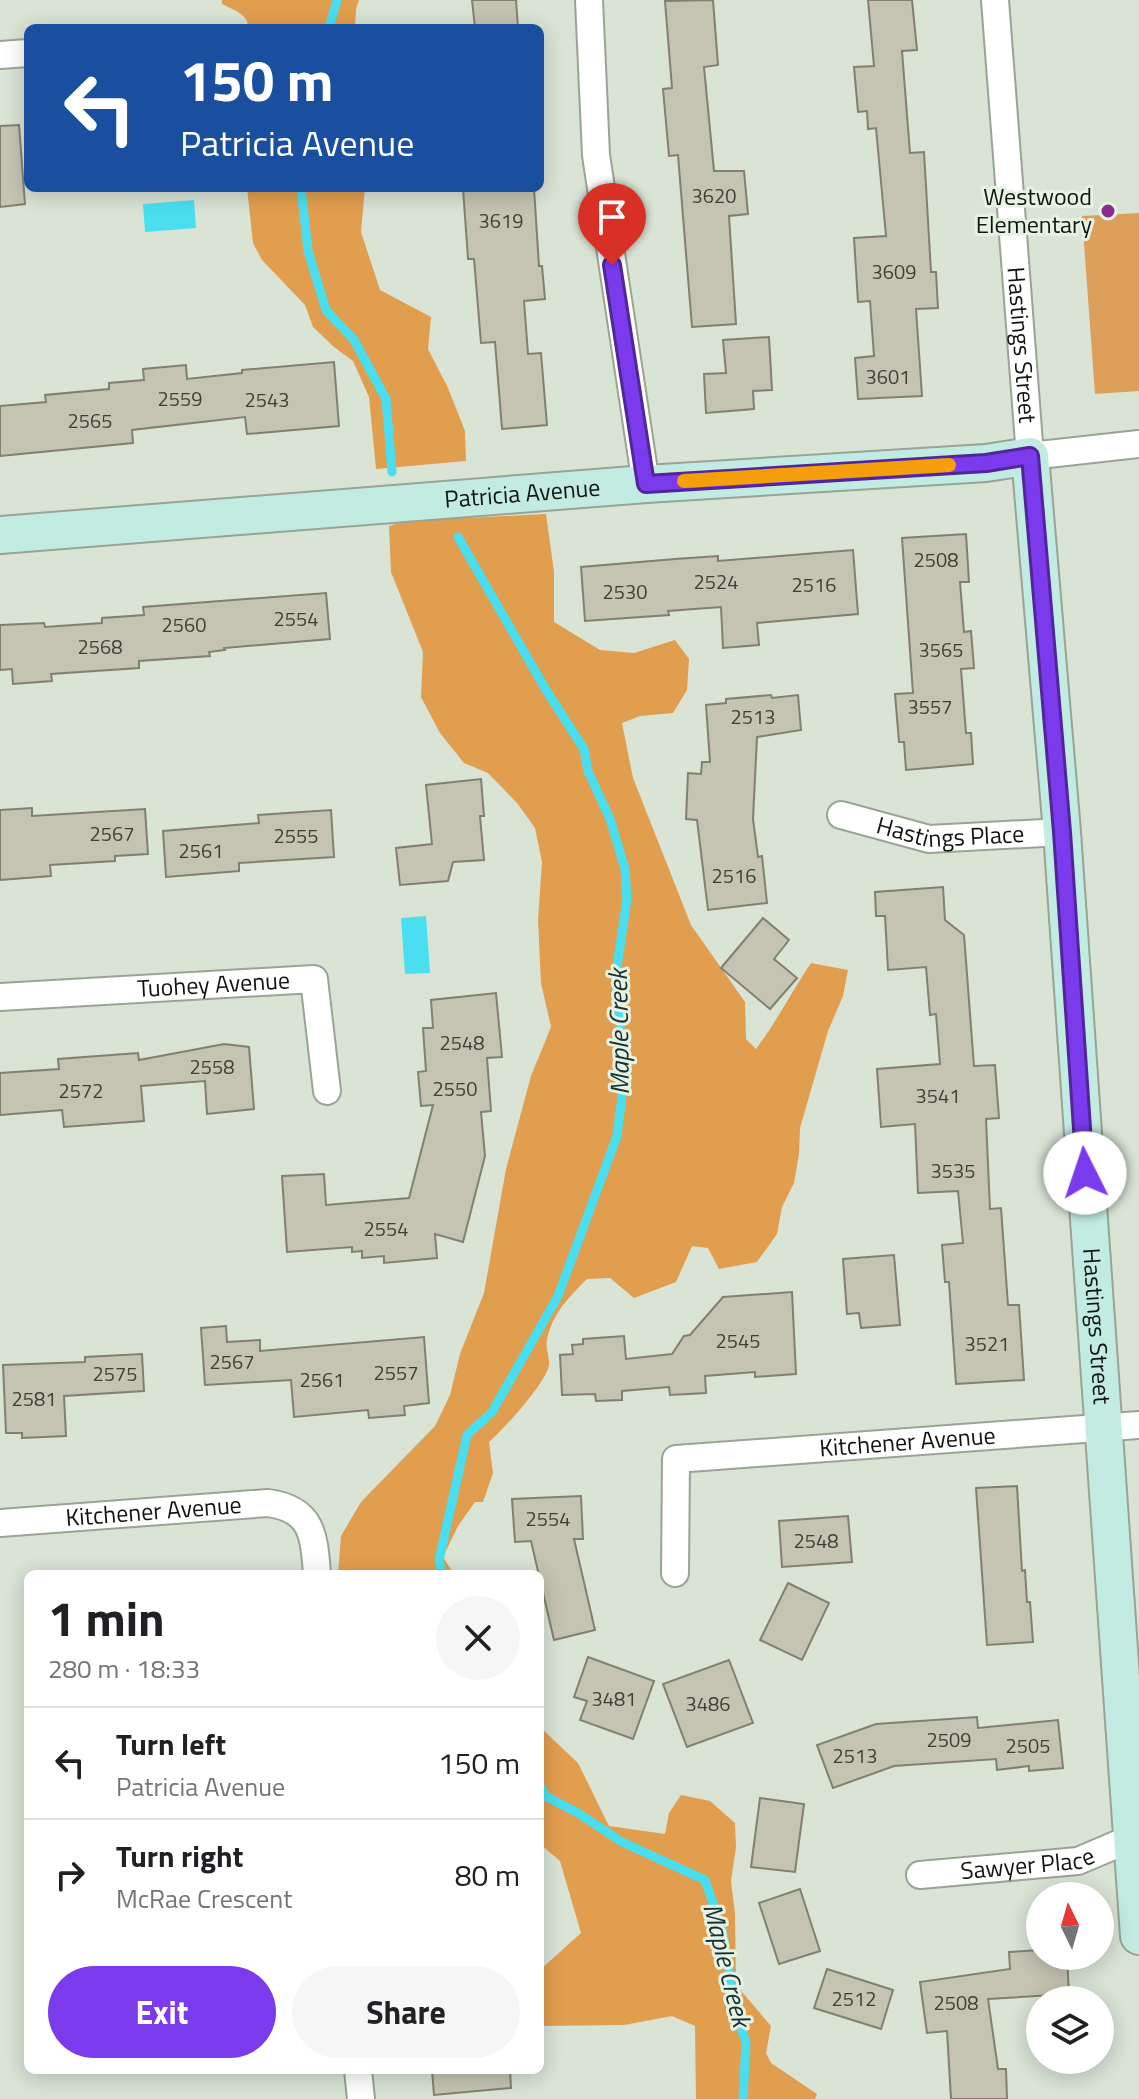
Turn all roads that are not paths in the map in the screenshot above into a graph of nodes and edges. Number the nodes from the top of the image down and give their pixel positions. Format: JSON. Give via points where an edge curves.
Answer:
{"nodes":[{"id":1,"x":589,"y":0,"type":"edge"},
{"id":2,"x":995,"y":0,"type":"edge"},
{"id":3,"x":24,"y":53,"type":"edge"},
{"id":4,"x":0,"y":55,"type":"edge"},
{"id":5,"x":1139,"y":444,"type":"edge"},
{"id":6,"x":1030,"y":456,"type":"junction"},
{"id":7,"x":646,"y":484,"type":"junction"},
{"id":8,"x":0,"y":535,"type":"edge"},
{"id":9,"x":841,"y":815,"type":"dead end"},
{"id":10,"x":1062,"y":832,"type":"junction"},
{"id":11,"x":0,"y":997,"type":"edge"},
{"id":12,"x":327,"y":1091,"type":"dead end"},
{"id":13,"x":1139,"y":1425,"type":"edge"},
{"id":14,"x":1102,"y":1427,"type":"junction"},
{"id":15,"x":0,"y":1523,"type":"edge"},
{"id":16,"x":317,"y":1570,"type":"edge"},
{"id":17,"x":675,"y":1573,"type":"dead end"},
{"id":18,"x":1135,"y":1836,"type":"edge"},
{"id":19,"x":920,"y":1875,"type":"dead end"},
{"id":20,"x":1139,"y":1936,"type":"edge"},
{"id":21,"x":358,"y":2074,"type":"edge"},
{"id":22,"x":361,"y":2099,"type":"edge"}],
"edges":[{"from":1,"to":7,"type":"street","via":[[596,155]]},
{"from":2,"to":6,"type":"street","name":"Hastings Street"},
{"from":3,"to":4,"type":"street"},
{"from":5,"to":6,"type":"street","name":"Patricia Avenue"},
{"from":6,"to":7,"type":"street","name":"Patricia Avenue"},
{"from":6,"to":10,"type":"street","name":"Hastings Street"},
{"from":7,"to":8,"type":"street","name":"Patricia Avenue"},
{"from":9,"to":10,"type":"street","name":"Hastings Place","via":[[929,839]]},
{"from":10,"to":14,"type":"street","name":"Hastings Street"},
{"from":11,"to":12,"type":"street","name":"Tuohey Avenue","via":[[314,979]]},
{"from":13,"to":14,"type":"street","name":"Kitchener Avenue"},
{"from":14,"to":17,"type":"street","name":"Kitchener Avenue","via":[[676,1459]]},
{"from":14,"to":18,"type":"street","name":"Hastings Street"},
{"from":15,"to":16,"type":"street","name":"Kitchener Avenue","via":[[268,1503],[292,1508],[304,1517],[314,1538]]},
{"from":18,"to":19,"type":"street","name":"Sawyer Place","via":[[1078,1861]]},
{"from":18,"to":20,"type":"street","name":"Hastings Street"},
{"from":21,"to":22,"type":"street"}]}
